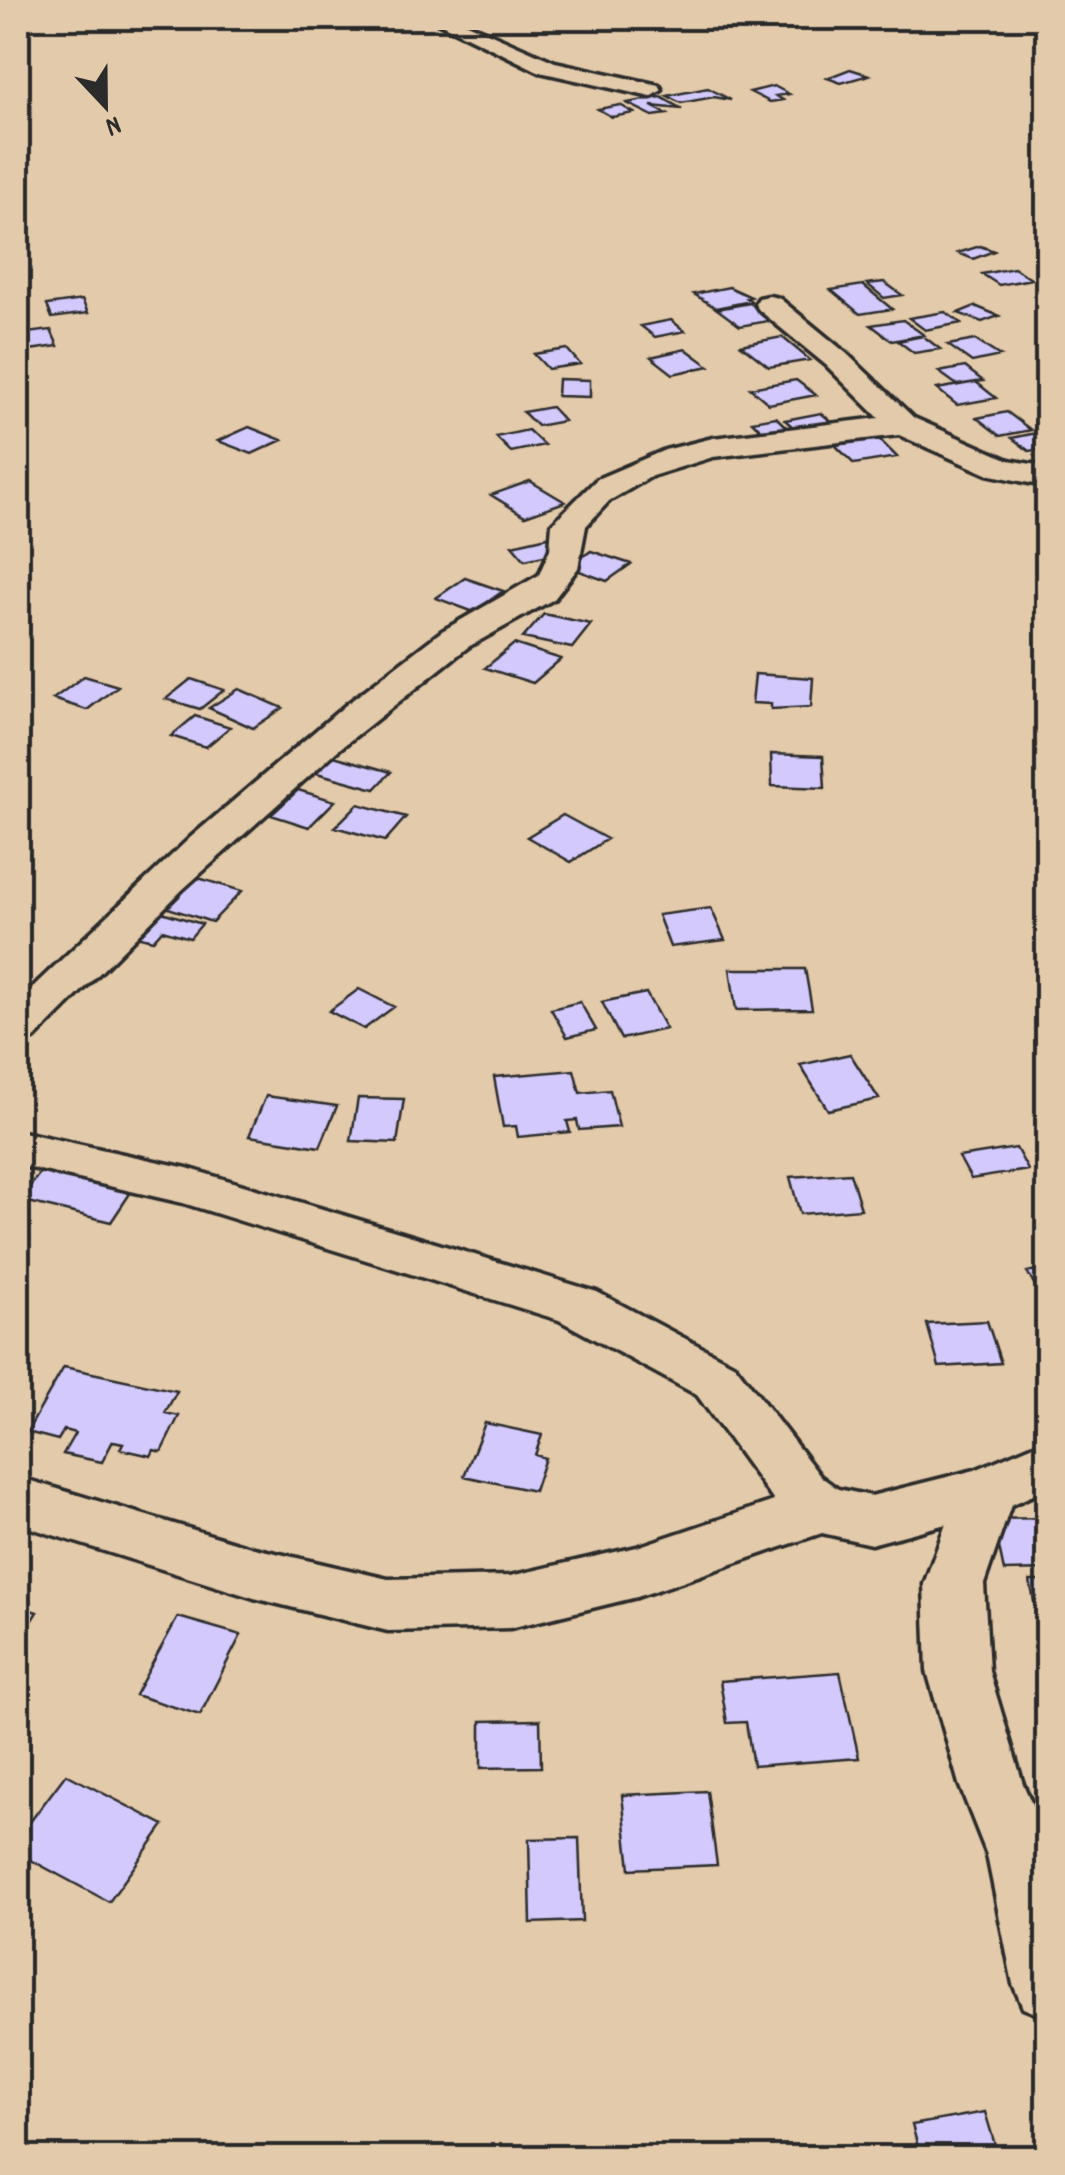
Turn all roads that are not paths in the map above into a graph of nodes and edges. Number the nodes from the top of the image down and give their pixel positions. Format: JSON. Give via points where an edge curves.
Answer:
{"nodes":[{"id":1,"x":439,"y":18,"type":"edge"},
{"id":2,"x":651,"y":90,"type":"dead end"},
{"id":3,"x":768,"y":304,"type":"dead end"},
{"id":4,"x":903,"y":425,"type":"junction"},
{"id":5,"x":1048,"y":477,"type":"edge"},
{"id":6,"x":18,"y":1028,"type":"edge"},
{"id":7,"x":18,"y":1148,"type":"edge"},
{"id":8,"x":1048,"y":1462,"type":"edge"},
{"id":9,"x":987,"y":1490,"type":"junction"},
{"id":10,"x":18,"y":1501,"type":"edge"},
{"id":11,"x":822,"y":1509,"type":"junction"},
{"id":12,"x":1048,"y":1984,"type":"edge"}],
"edges":[{"from":1,"to":2,"type":"street","via":[[548,67]]},
{"from":3,"to":4,"type":"street"},
{"from":4,"to":5,"type":"street","via":[[998,467]]},
{"from":4,"to":6,"type":"street","via":[[697,450],[604,488],[569,524],[568,548],[548,590],[476,626],[375,700],[242,810]]},
{"from":7,"to":11,"type":"street","via":[[187,1186],[578,1306],[716,1380],[800,1493]]},
{"from":8,"to":9,"type":"street"},
{"from":9,"to":11,"type":"street","via":[[871,1520]]},
{"from":9,"to":12,"type":"street","via":[[954,1584],[958,1671],[1020,1856]]},
{"from":10,"to":11,"type":"street","via":[[254,1573],[388,1605],[510,1602],[637,1572]]}]}
